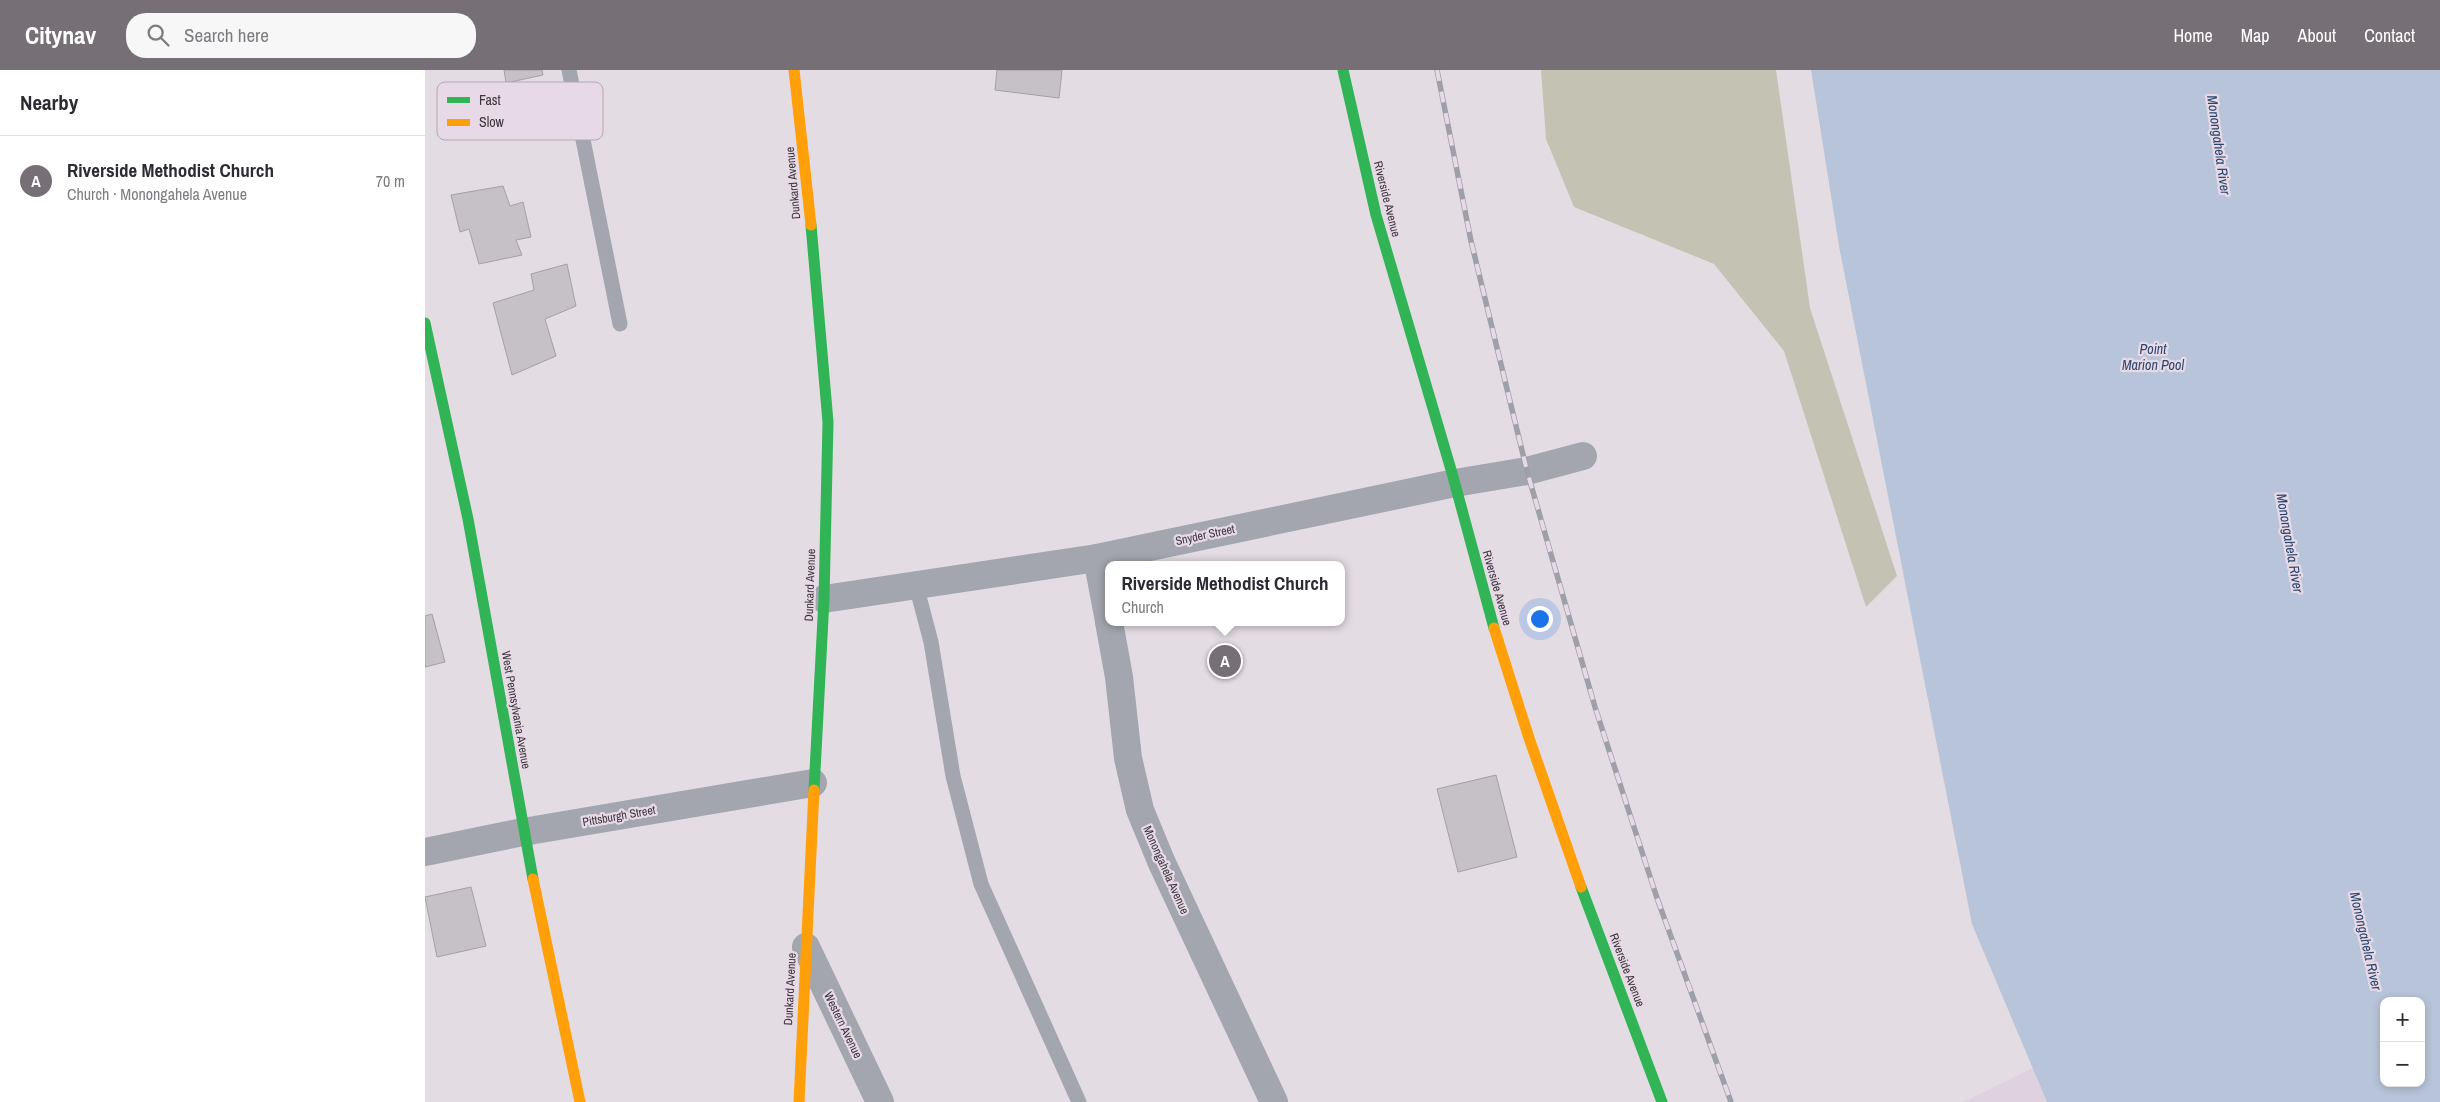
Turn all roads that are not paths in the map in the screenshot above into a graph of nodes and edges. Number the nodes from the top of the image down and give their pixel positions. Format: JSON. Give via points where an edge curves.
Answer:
{"nodes":[{"id":1,"x":794,"y":70,"type":"edge"},
{"id":2,"x":1343,"y":70,"type":"edge"},
{"id":3,"x":583,"y":140,"type":"edge"},
{"id":4,"x":425,"y":323,"type":"edge"},
{"id":5,"x":620,"y":324,"type":"dead end"},
{"id":6,"x":1583,"y":456,"type":"dead end"},
{"id":7,"x":1455,"y":483,"type":"junction"},
{"id":8,"x":1097,"y":558,"type":"junction"},
{"id":9,"x":916,"y":585,"type":"junction"},
{"id":10,"x":824,"y":599,"type":"junction"},
{"id":11,"x":1105,"y":601,"type":"edge"},
{"id":12,"x":1110,"y":626,"type":"edge"},
{"id":13,"x":813,"y":783,"type":"junction"},
{"id":14,"x":523,"y":832,"type":"junction"},
{"id":15,"x":425,"y":852,"type":"edge"},
{"id":16,"x":806,"y":947,"type":"junction"},
{"id":17,"x":581,"y":1102,"type":"edge"},
{"id":18,"x":799,"y":1102,"type":"edge"},
{"id":19,"x":880,"y":1102,"type":"edge"},
{"id":20,"x":1079,"y":1102,"type":"edge"},
{"id":21,"x":1274,"y":1102,"type":"edge"},
{"id":22,"x":1662,"y":1102,"type":"edge"}],
"edges":[{"from":1,"to":10,"type":"street","name":"Dunkard Avenue","via":[[828,422]]},
{"from":2,"to":7,"type":"street","name":"Riverside Avenue","via":[[1379,226]]},
{"from":3,"to":5,"type":"lane"},
{"from":4,"to":14,"type":"street","name":"West Pennsylvania Avenue","via":[[468,519]]},
{"from":6,"to":7,"type":"street","name":"Snyder Street","via":[[1527,471]]},
{"from":7,"to":8,"type":"street","name":"Snyder Street"},
{"from":7,"to":22,"type":"street","name":"Riverside Avenue","via":[[1490,615],[1541,769],[1602,945]]},
{"from":8,"to":9,"type":"street","name":"Snyder Street"},
{"from":8,"to":11,"type":"street","name":"Monongahela Avenue"},
{"from":9,"to":10,"type":"street","name":"Snyder Street"},
{"from":9,"to":20,"type":"lane","via":[[931,642],[953,776],[981,884]]},
{"from":10,"to":13,"type":"street","name":"Dunkard Avenue"},
{"from":12,"to":21,"type":"street","name":"Monongahela Avenue","via":[[1128,758],[1140,810]]},
{"from":13,"to":14,"type":"street","name":"Pittsburgh Street"},
{"from":13,"to":16,"type":"street","name":"Dunkard Avenue"},
{"from":14,"to":15,"type":"street","name":"Pittsburgh Street"},
{"from":14,"to":17,"type":"street","name":"West Pennsylvania Avenue"},
{"from":16,"to":18,"type":"street","name":"Dunkard Avenue"},
{"from":16,"to":19,"type":"street","name":"Western Avenue"}]}
